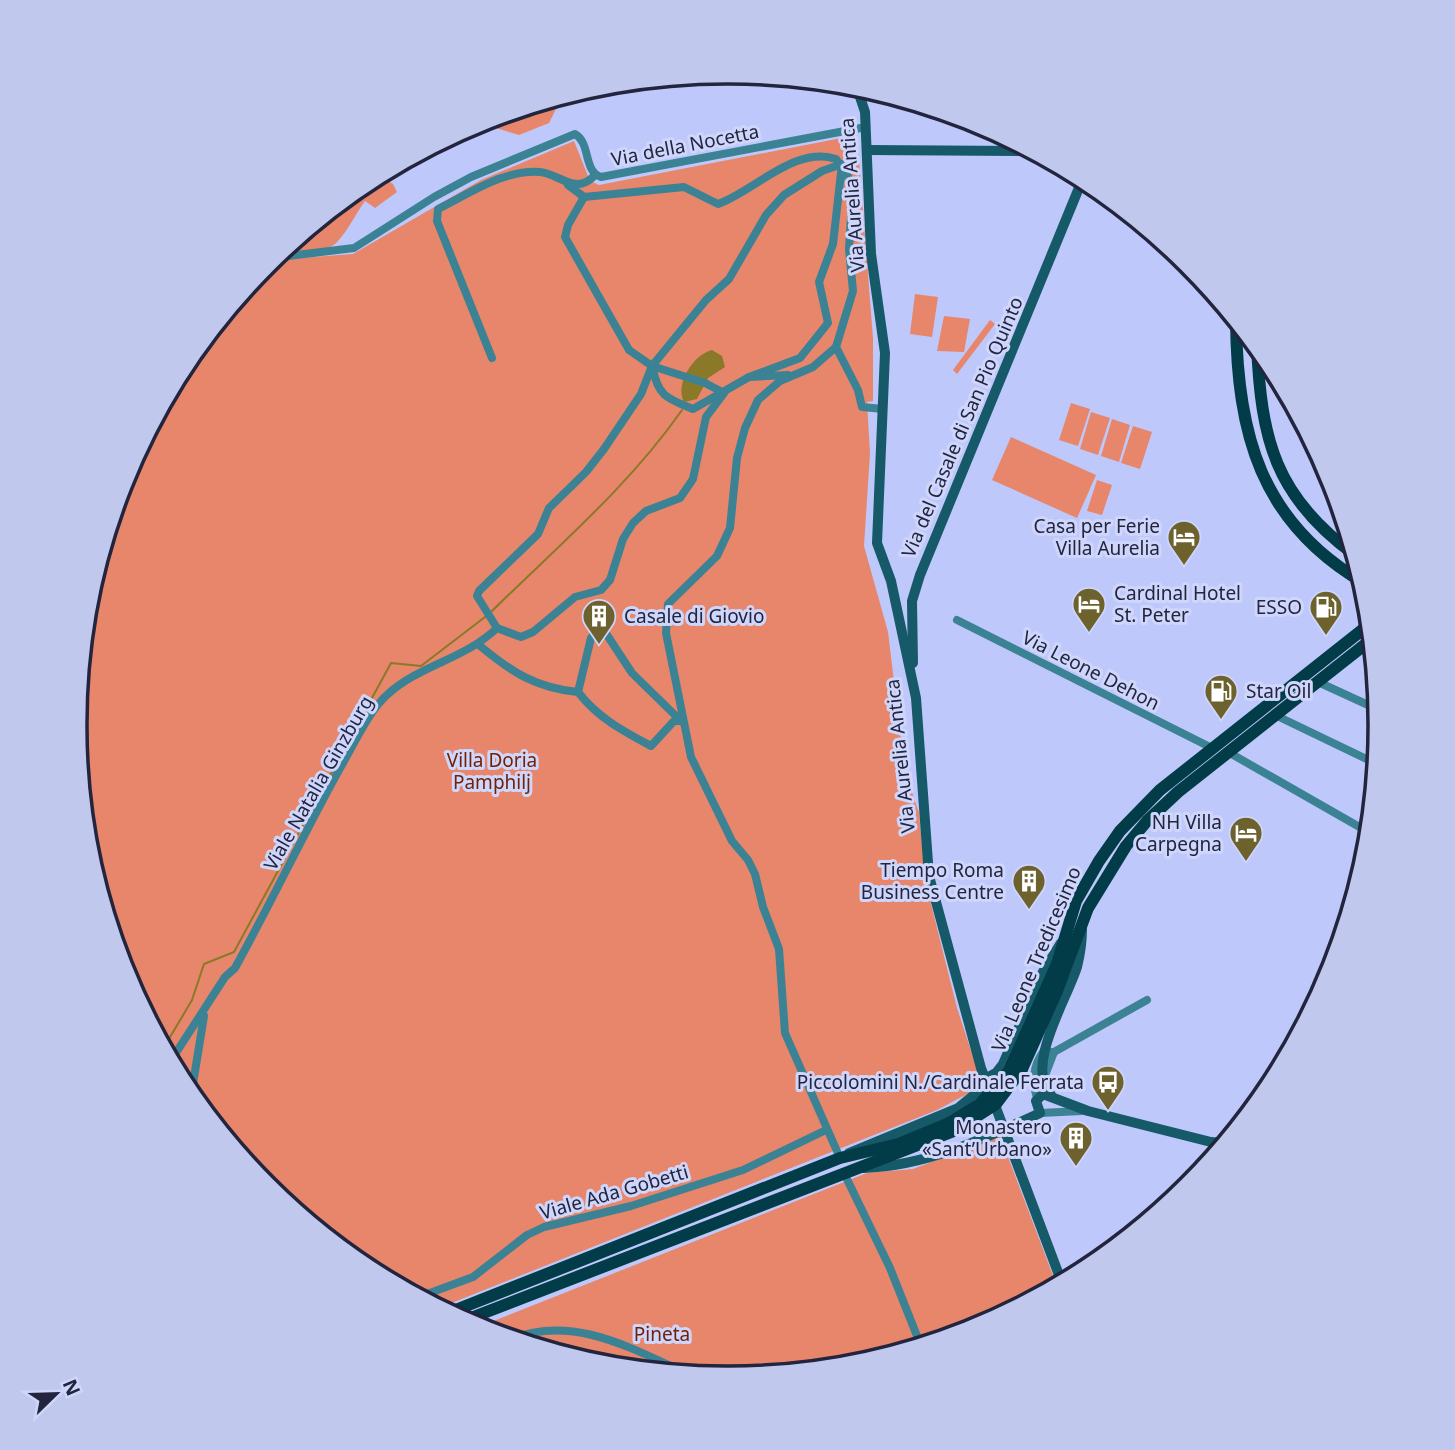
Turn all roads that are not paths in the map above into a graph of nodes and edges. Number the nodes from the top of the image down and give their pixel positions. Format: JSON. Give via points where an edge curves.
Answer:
{"nodes":[{"id":1,"x":861,"y":98,"type":"edge"},
{"id":2,"x":866,"y":127,"type":"junction"},
{"id":3,"x":867,"y":150,"type":"junction"},
{"id":4,"x":1013,"y":151,"type":"edge"},
{"id":5,"x":842,"y":164,"type":"junction"},
{"id":6,"x":595,"y":175,"type":"junction"},
{"id":7,"x":568,"y":185,"type":"junction"},
{"id":8,"x":1079,"y":189,"type":"edge"},
{"id":9,"x":584,"y":197,"type":"junction"},
{"id":10,"x":292,"y":256,"type":"edge"},
{"id":11,"x":1237,"y":336,"type":"edge"},
{"id":12,"x":836,"y":347,"type":"junction"},
{"id":13,"x":492,"y":358,"type":"dead end"},
{"id":14,"x":652,"y":366,"type":"junction"},
{"id":15,"x":1259,"y":367,"type":"edge"},
{"id":16,"x":791,"y":375,"type":"junction"},
{"id":17,"x":749,"y":377,"type":"junction"},
{"id":18,"x":724,"y":393,"type":"junction"},
{"id":19,"x":883,"y":409,"type":"junction"},
{"id":20,"x":1342,"y":544,"type":"edge"},
{"id":21,"x":1350,"y":574,"type":"edge"},
{"id":22,"x":891,"y":580,"type":"junction"},
{"id":23,"x":912,"y":601,"type":"junction"},
{"id":24,"x":957,"y":620,"type":"dead end"},
{"id":25,"x":497,"y":628,"type":"junction"},
{"id":26,"x":1361,"y":630,"type":"edge"},
{"id":27,"x":479,"y":645,"type":"junction"},
{"id":28,"x":1363,"y":646,"type":"edge"},
{"id":29,"x":1318,"y":682,"type":"junction"},
{"id":30,"x":578,"y":692,"type":"junction"},
{"id":31,"x":916,"y":698,"type":"junction"},
{"id":32,"x":1368,"y":705,"type":"edge"},
{"id":33,"x":1275,"y":715,"type":"junction"},
{"id":34,"x":681,"y":721,"type":"junction"},
{"id":35,"x":1212,"y":748,"type":"junction"},
{"id":36,"x":1227,"y":752,"type":"junction"},
{"id":37,"x":1367,"y":759,"type":"edge"},
{"id":38,"x":1360,"y":827,"type":"edge"},
{"id":39,"x":1082,"y":923,"type":"junction"},
{"id":40,"x":1064,"y":938,"type":"junction"},
{"id":41,"x":1147,"y":1000,"type":"dead end"},
{"id":42,"x":204,"y":1013,"type":"junction"},
{"id":43,"x":177,"y":1052,"type":"edge"},
{"id":44,"x":1049,"y":1052,"type":"junction"},
{"id":45,"x":1016,"y":1070,"type":"junction"},
{"id":46,"x":194,"y":1079,"type":"edge"},
{"id":47,"x":986,"y":1082,"type":"junction"},
{"id":48,"x":1051,"y":1095,"type":"junction"},
{"id":49,"x":1037,"y":1098,"type":"junction"},
{"id":50,"x":1088,"y":1111,"type":"junction"},
{"id":51,"x":1040,"y":1113,"type":"junction"},
{"id":52,"x":951,"y":1127,"type":"junction"},
{"id":53,"x":826,"y":1130,"type":"junction"},
{"id":54,"x":1003,"y":1130,"type":"junction"},
{"id":55,"x":1212,"y":1144,"type":"edge"},
{"id":56,"x":840,"y":1158,"type":"junction"},
{"id":57,"x":858,"y":1168,"type":"junction"},
{"id":58,"x":844,"y":1173,"type":"junction"},
{"id":59,"x":1058,"y":1274,"type":"edge"},
{"id":60,"x":431,"y":1293,"type":"edge"},
{"id":61,"x":461,"y":1308,"type":"edge"},
{"id":62,"x":478,"y":1315,"type":"edge"},
{"id":63,"x":528,"y":1334,"type":"edge"},
{"id":64,"x":917,"y":1337,"type":"edge"},
{"id":65,"x":662,"y":1363,"type":"edge"}],
"edges":[{"from":1,"to":2,"type":"main road","name":"Via Aurelia Antica"},
{"from":2,"to":3,"type":"main road","name":"Via Aurelia Antica"},
{"from":2,"to":6,"type":"street","name":"Via della Nocetta"},
{"from":3,"to":4,"type":"main road"},
{"from":3,"to":19,"type":"main road","name":"Via Aurelia Antica","via":[[871,254],[885,342]]},
{"from":5,"to":9,"type":"street","via":[[832,157],[815,156],[796,162],[718,204],[684,187]]},
{"from":5,"to":12,"type":"street","via":[[852,201],[852,291]]},
{"from":5,"to":14,"type":"street","via":[[810,179],[775,205],[729,279]]},
{"from":5,"to":17,"type":"street","via":[[833,244],[819,282],[828,323],[800,358]]},
{"from":6,"to":7,"type":"street","via":[[590,181]]},
{"from":6,"to":10,"type":"street","name":"Via della Nocetta","via":[[582,140],[575,134],[471,177],[354,248]]},
{"from":7,"to":9,"type":"street"},
{"from":7,"to":13,"type":"street","via":[[542,172],[520,174],[491,182],[438,209],[437,221]]},
{"from":8,"to":23,"type":"main road","name":"Via del Casale di San Pio Quinto","via":[[931,544]]},
{"from":9,"to":14,"type":"street","via":[[565,237],[629,350]]},
{"from":11,"to":21,"type":"main road","via":[[1241,408],[1263,478],[1305,537]]},
{"from":12,"to":16,"type":"street","via":[[813,366]]},
{"from":12,"to":19,"type":"street","via":[[862,407]]},
{"from":14,"to":18,"type":"street"},
{"from":14,"to":18,"type":"street","via":[[656,386],[668,399],[693,408]]},
{"from":14,"to":25,"type":"street","via":[[642,394],[586,472],[549,508],[538,534],[477,596]]},
{"from":15,"to":20,"type":"main road","via":[[1262,416],[1279,467],[1314,520]]},
{"from":16,"to":17,"type":"street"},
{"from":16,"to":34,"type":"street","via":[[758,400],[745,428],[730,528],[717,556],[668,604],[666,633]]},
{"from":17,"to":18,"type":"street"},
{"from":18,"to":25,"type":"street","via":[[706,417],[693,479],[680,498],[646,511],[633,523],[610,580],[601,590],[575,597],[521,637]]},
{"from":19,"to":22,"type":"main road","name":"Via Aurelia Antica","via":[[877,538]]},
{"from":22,"to":23,"type":"main road","via":[[901,598]]},
{"from":22,"to":31,"type":"main road","name":"Via Aurelia Antica"},
{"from":23,"to":31,"type":"main road","name":"Via del Casale di San Pio Quinto"},
{"from":24,"to":35,"type":"street","name":"Via Leone Dehon"},
{"from":25,"to":27,"type":"street","name":"Viale Natalia Ginzburg"},
{"from":26,"to":35,"type":"main road","name":"Via Leone Tredicesimo"},
{"from":27,"to":30,"type":"street","via":[[513,673],[556,690]]},
{"from":27,"to":42,"type":"street","name":"Viale Natalia Ginzburg","via":[[387,694],[293,853],[235,968]]},
{"from":28,"to":29,"type":"main road","name":"Via Leone Tredicesimo"},
{"from":29,"to":32,"type":"street"},
{"from":29,"to":33,"type":"main road","name":"Via Leone Tredicesimo"},
{"from":30,"to":34,"type":"street","via":[[609,723],[651,746],[674,721]]},
{"from":30,"to":34,"type":"street","via":[[595,633],[607,635],[632,673]]},
{"from":31,"to":47,"type":"main road","name":"Via Aurelia Antica","via":[[929,876]]},
{"from":33,"to":36,"type":"main road","name":"Via Leone Tredicesimo"},
{"from":33,"to":37,"type":"street"},
{"from":34,"to":53,"type":"street","via":[[691,757],[732,841],[755,874],[779,949],[785,1033]]},
{"from":35,"to":40,"type":"main road","name":"Via Leone Tredicesimo","via":[[1160,790],[1120,831],[1086,882]]},
{"from":36,"to":38,"type":"street"},
{"from":36,"to":39,"type":"main road","name":"Via Leone Tredicesimo","via":[[1147,821],[1118,857]]},
{"from":39,"to":44,"type":"main road","via":[[1079,959]]},
{"from":39,"to":45,"type":"main road","name":"Via Leone Tredicesimo","via":[[1057,991]]},
{"from":40,"to":45,"type":"main road","name":"Via Leone Tredicesimo"},
{"from":40,"to":47,"type":"main road","via":[[1043,972],[1003,1064]]},
{"from":41,"to":44,"type":"street"},
{"from":42,"to":43,"type":"street","name":"Viale Natalia Ginzburg"},
{"from":42,"to":46,"type":"street"},
{"from":44,"to":48,"type":"main road","via":[[1043,1083]]},
{"from":44,"to":49,"type":"street","via":[[1035,1068]]},
{"from":45,"to":52,"type":"main road","name":"Via Leone Tredicesimo","bridge":true,"via":[[996,1104]]},
{"from":47,"to":54,"type":"main road","name":"Via Aurelia Antica"},
{"from":47,"to":56,"type":"main road","via":[[958,1108]]},
{"from":48,"to":49,"type":"main road"},
{"from":48,"to":50,"type":"main road"},
{"from":49,"to":51,"type":"main road","via":[[1035,1106]]},
{"from":50,"to":51,"type":"street"},
{"from":50,"to":55,"type":"main road"},
{"from":51,"to":54,"type":"main road"},
{"from":52,"to":56,"type":"main road","name":"Via Leone Tredicesimo"},
{"from":52,"to":57,"type":"main road","name":"Via Leone Tredicesimo"},
{"from":53,"to":56,"type":"street"},
{"from":53,"to":60,"type":"street","name":"Viale Ada Gobetti","via":[[743,1170],[631,1206],[544,1227],[473,1277]]},
{"from":54,"to":57,"type":"main road","via":[[919,1161]]},
{"from":54,"to":59,"type":"main road","name":"Via Aurelia Antica"},
{"from":56,"to":61,"type":"main road","name":"Via Leone Tredicesimo"},
{"from":57,"to":58,"type":"main road","name":"Via Leone Tredicesimo"},
{"from":58,"to":62,"type":"main road","name":"Via Leone Tredicesimo"},
{"from":58,"to":64,"type":"street"},
{"from":63,"to":65,"type":"street","via":[[590,1332]]}]}
